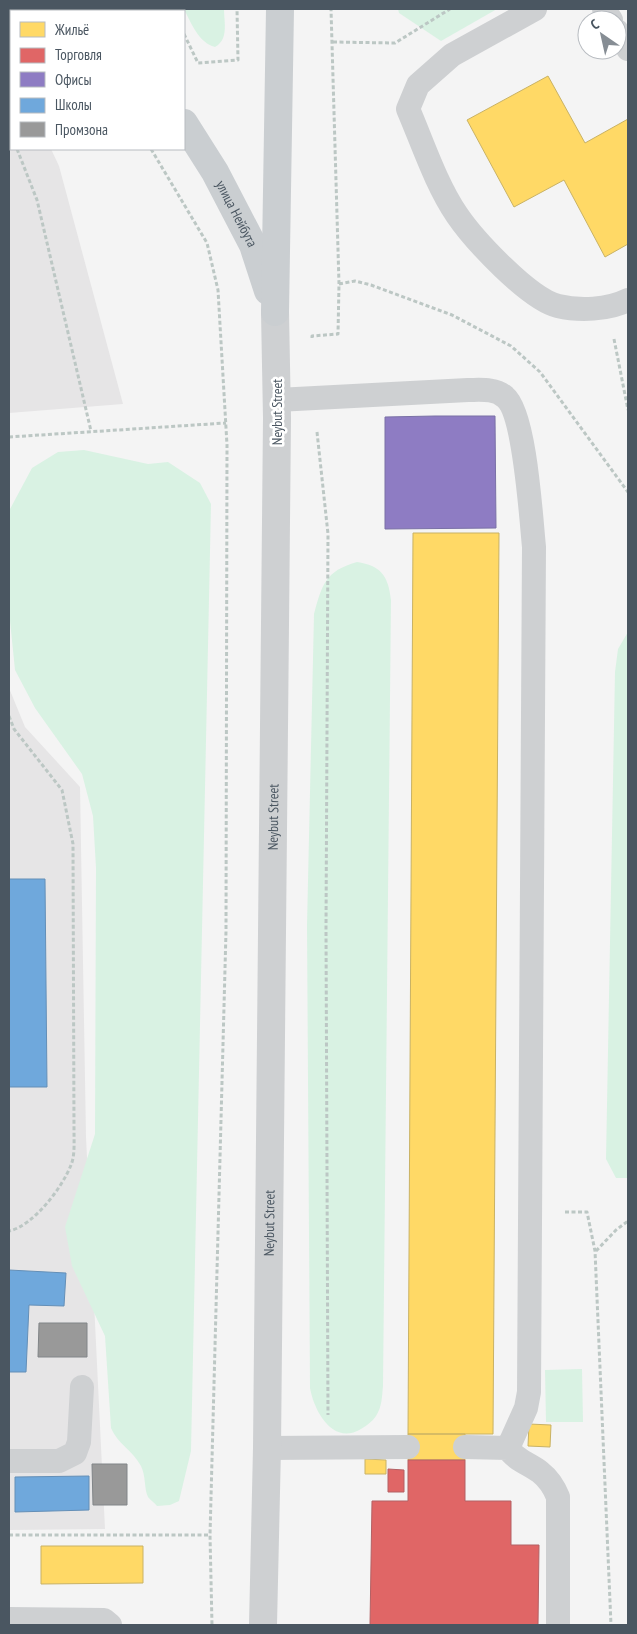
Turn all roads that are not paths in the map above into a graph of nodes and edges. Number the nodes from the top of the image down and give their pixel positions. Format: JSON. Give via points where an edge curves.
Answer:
{"nodes":[{"id":1,"x":280,"y":9,"type":"edge"},
{"id":2,"x":535,"y":9,"type":"edge"},
{"id":3,"x":185,"y":125,"type":"edge"},
{"id":4,"x":618,"y":303,"type":"edge"},
{"id":5,"x":275,"y":312,"type":"junction"},
{"id":6,"x":277,"y":400,"type":"junction"},
{"id":7,"x":82,"y":1387,"type":"dead end"},
{"id":8,"x":408,"y":1447,"type":"dead end"},
{"id":9,"x":465,"y":1447,"type":"dead end"},
{"id":10,"x":267,"y":1448,"type":"junction"},
{"id":11,"x":508,"y":1448,"type":"junction"},
{"id":12,"x":9,"y":1461,"type":"edge"},
{"id":13,"x":9,"y":1619,"type":"edge"},
{"id":14,"x":110,"y":1625,"type":"edge"},
{"id":15,"x":263,"y":1625,"type":"edge"},
{"id":16,"x":558,"y":1625,"type":"edge"}],
"edges":[{"from":1,"to":5,"type":"main road","name":"Neybut Street"},
{"from":2,"to":4,"type":"lane","via":[[452,55],[418,85],[408,109],[457,215],[493,260],[556,306],[583,309]]},
{"from":3,"to":5,"type":"main road","name":"улица Нейбута","via":[[215,172],[253,245]]},
{"from":5,"to":6,"type":"street","name":"Neybut Street"},
{"from":6,"to":10,"type":"street","name":"Neybut Street"},
{"from":6,"to":11,"type":"lane","via":[[494,391],[505,397],[515,412],[528,485],[534,546],[529,1392],[526,1408]]},
{"from":7,"to":12,"type":"lane","via":[[79,1442],[75,1454],[59,1461]]},
{"from":8,"to":10,"type":"lane"},
{"from":9,"to":11,"type":"lane"},
{"from":10,"to":15,"type":"street","name":"Neybut Street"},
{"from":11,"to":16,"type":"lane","via":[[552,1483],[558,1497]]},
{"from":13,"to":14,"type":"lane","via":[[104,1620]]}]}
